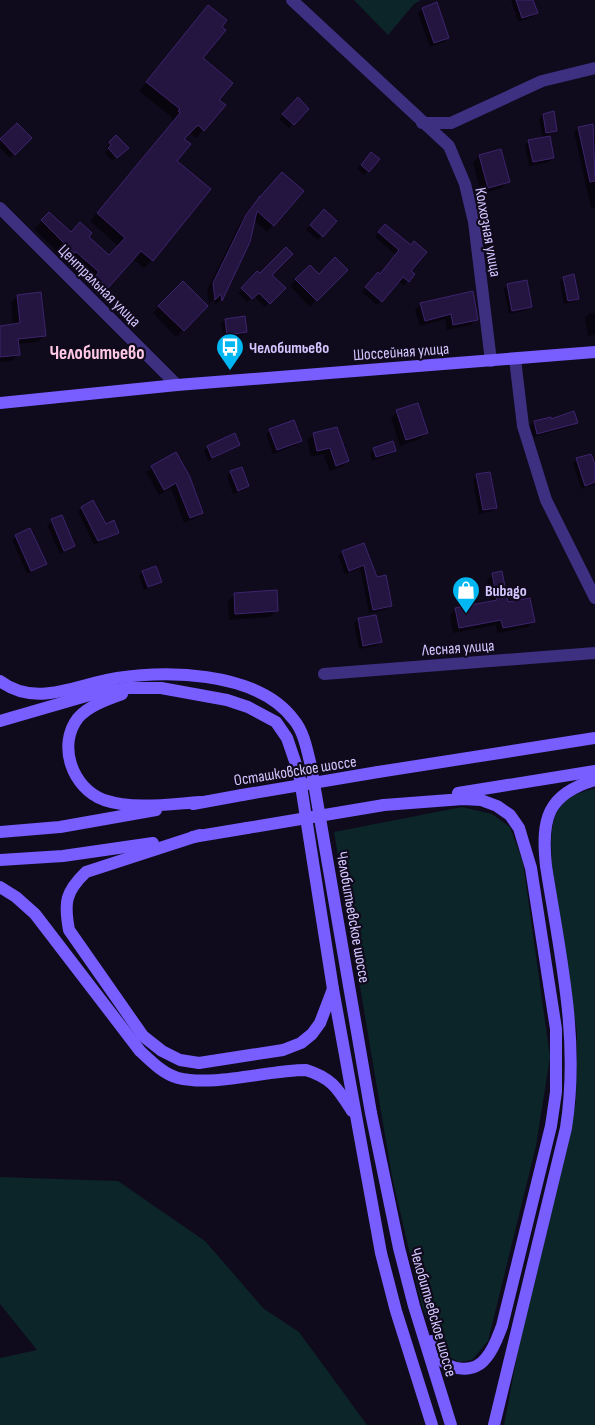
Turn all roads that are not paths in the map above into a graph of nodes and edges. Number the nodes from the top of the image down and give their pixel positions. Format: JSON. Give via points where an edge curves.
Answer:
{"nodes":[{"id":1,"x":292,"y":0,"type":"edge"},
{"id":2,"x":595,"y":68,"type":"edge"},
{"id":3,"x":422,"y":122,"type":"junction"},
{"id":4,"x":451,"y":123,"type":"junction"},
{"id":5,"x":449,"y":146,"type":"junction"},
{"id":6,"x":0,"y":208,"type":"edge"},
{"id":7,"x":595,"y":352,"type":"edge"},
{"id":8,"x":516,"y":359,"type":"junction"},
{"id":9,"x":491,"y":361,"type":"junction"},
{"id":10,"x":176,"y":385,"type":"junction"},
{"id":11,"x":0,"y":403,"type":"edge"},
{"id":12,"x":595,"y":598,"type":"edge"},
{"id":13,"x":595,"y":653,"type":"edge"},
{"id":14,"x":324,"y":674,"type":"dead end"},
{"id":15,"x":0,"y":681,"type":"edge"},
{"id":16,"x":178,"y":690,"type":"junction"},
{"id":17,"x":0,"y":721,"type":"edge"},
{"id":18,"x":595,"y":738,"type":"edge"},
{"id":19,"x":595,"y":771,"type":"edge"},
{"id":20,"x":595,"y":780,"type":"edge"},
{"id":21,"x":200,"y":802,"type":"junction"},
{"id":22,"x":384,"y":805,"type":"junction"},
{"id":23,"x":0,"y":832,"type":"edge"},
{"id":24,"x":200,"y":836,"type":"junction"},
{"id":25,"x":0,"y":860,"type":"edge"},
{"id":26,"x":0,"y":887,"type":"edge"},
{"id":27,"x":333,"y":989,"type":"junction"},
{"id":28,"x":355,"y":1116,"type":"junction"},
{"id":29,"x":414,"y":1306,"type":"junction"},
{"id":30,"x":432,"y":1425,"type":"edge"},
{"id":31,"x":451,"y":1425,"type":"edge"},
{"id":32,"x":494,"y":1425,"type":"edge"}],
"edges":[{"from":1,"to":3,"type":"street","name":"Колхозная улица"},
{"from":2,"to":4,"type":"street","via":[[542,81]]},
{"from":3,"to":4,"type":"street"},
{"from":3,"to":5,"type":"street","name":"Колхозная улица"},
{"from":4,"to":5,"type":"street"},
{"from":5,"to":9,"type":"street","name":"Колхозная улица","via":[[465,184],[474,222]]},
{"from":6,"to":10,"type":"street","name":"Центральная улица"},
{"from":7,"to":8,"type":"street","name":"Шоссейная улица"},
{"from":8,"to":9,"type":"street","name":"Шоссейная улица"},
{"from":8,"to":12,"type":"street","via":[[523,426],[546,500]]},
{"from":9,"to":10,"type":"street","name":"Шоссейная улица"},
{"from":10,"to":11,"type":"street","name":"Шоссейная улица"},
{"from":13,"to":14,"type":"street","name":"Лесная улица"},
{"from":15,"to":29,"type":"street","name":"Челобитьевское шоссе","via":[[24,693],[42,695],[134,676],[194,676],[225,680],[268,696],[283,706],[296,721],[311,766],[371,1113]]},
{"from":16,"to":17,"type":"street","name":"Челобитьевское шоссе","via":[[144,688],[100,692]]},
{"from":16,"to":21,"type":"street","via":[[128,692],[97,705],[79,717],[68,746],[71,765],[78,780],[91,793],[105,800],[141,804]]},
{"from":16,"to":27,"type":"street","name":"Челобитьевское шоссе","via":[[227,700],[264,714],[276,722],[287,738],[299,773]]},
{"from":18,"to":21,"type":"street","name":"Осташковское шоссе","bridge":true},
{"from":19,"to":22,"type":"street"},
{"from":20,"to":32,"type":"street","via":[[562,794],[545,822],[546,866],[570,1027],[571,1094],[566,1128]]},
{"from":21,"to":23,"type":"street","name":"Осташковское шоссе","via":[[60,827]]},
{"from":22,"to":24,"type":"street","bridge":true},
{"from":22,"to":29,"type":"street","via":[[481,800],[510,815],[518,828],[531,868],[558,1059],[549,1135],[502,1326],[486,1359],[463,1369],[450,1367],[438,1356]]},
{"from":24,"to":25,"type":"street","via":[[63,856]]},
{"from":24,"to":27,"type":"street","via":[[86,872],[73,884],[67,896],[70,930],[143,1036],[180,1060],[199,1063],[283,1050],[301,1043],[312,1034],[320,1023]]},
{"from":26,"to":28,"type":"street","via":[[35,914],[140,1052],[158,1067],[176,1078],[199,1081],[306,1070],[323,1075],[338,1088]]},
{"from":27,"to":28,"type":"street","name":"Челобитьевское шоссе"},
{"from":28,"to":30,"type":"street","name":"Челобитьевское шоссе","via":[[385,1269]]},
{"from":29,"to":31,"type":"street","name":"Челобитьевское шоссе"}]}
